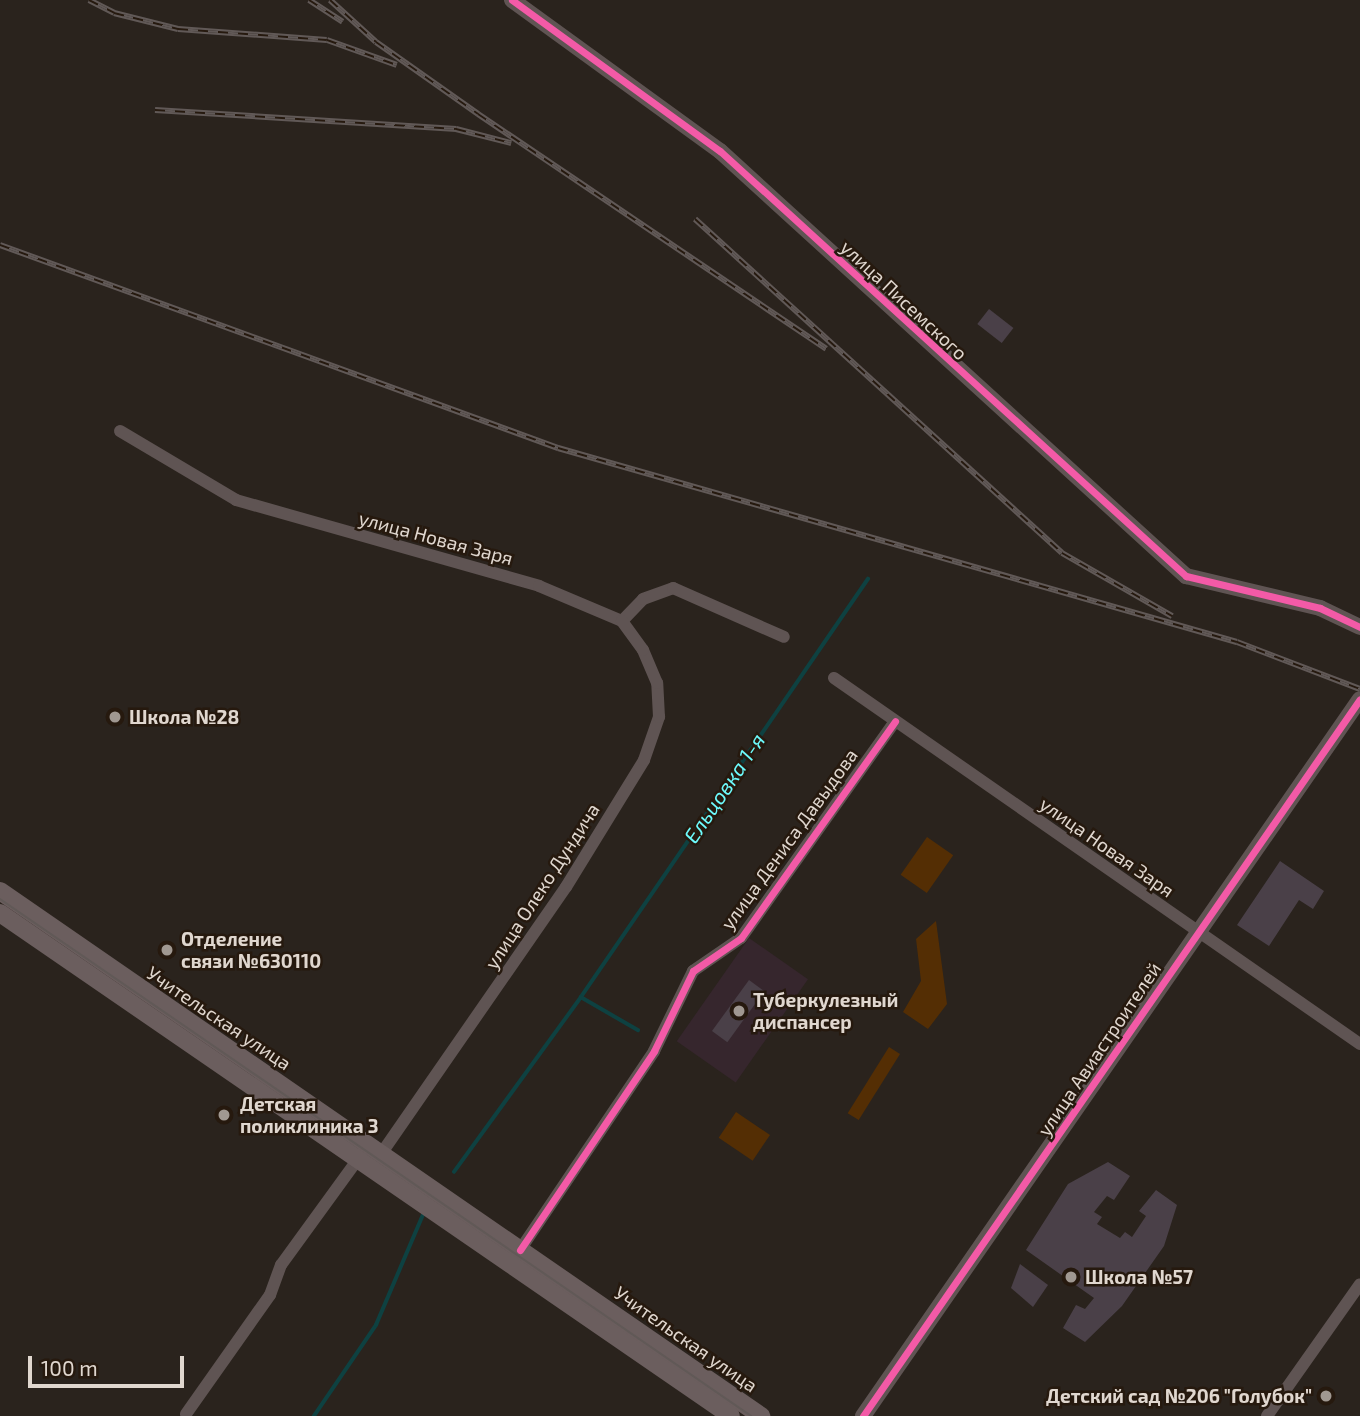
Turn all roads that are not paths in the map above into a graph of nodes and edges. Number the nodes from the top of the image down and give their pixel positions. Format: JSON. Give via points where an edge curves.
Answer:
{"nodes":[{"id":1,"x":512,"y":0,"type":"edge"},
{"id":2,"x":120,"y":431,"type":"dead end"},
{"id":3,"x":622,"y":621,"type":"junction"},
{"id":4,"x":1360,"y":627,"type":"edge"},
{"id":5,"x":785,"y":637,"type":"dead end"},
{"id":6,"x":834,"y":678,"type":"dead end"},
{"id":7,"x":1360,"y":699,"type":"edge"},
{"id":8,"x":895,"y":721,"type":"junction"},
{"id":9,"x":0,"y":891,"type":"edge"},
{"id":10,"x":0,"y":913,"type":"edge"},
{"id":11,"x":1196,"y":935,"type":"junction"},
{"id":12,"x":1360,"y":1044,"type":"edge"},
{"id":13,"x":369,"y":1153,"type":"junction"},
{"id":14,"x":520,"y":1250,"type":"junction"},
{"id":15,"x":1360,"y":1284,"type":"edge"},
{"id":16,"x":187,"y":1414,"type":"edge"},
{"id":17,"x":731,"y":1416,"type":"edge"},
{"id":18,"x":761,"y":1416,"type":"edge"},
{"id":19,"x":863,"y":1416,"type":"edge"},
{"id":20,"x":1267,"y":1416,"type":"edge"}],
"edges":[{"from":1,"to":4,"type":"street","name":"улица Писемского","via":[[720,151],[1186,576],[1320,608]]},
{"from":2,"to":3,"type":"street","name":"улица Новая Заря","via":[[236,500],[539,586]]},
{"from":3,"to":5,"type":"street","via":[[643,599],[673,588]]},
{"from":3,"to":13,"type":"street","name":"улица Олеко Дундича","via":[[643,650],[657,683],[659,717],[644,760],[568,883]]},
{"from":6,"to":8,"type":"street","name":"улица Новая Заря"},
{"from":7,"to":11,"type":"street","name":"улица Авиастроителей"},
{"from":8,"to":11,"type":"street","name":"улица Новая Заря"},
{"from":8,"to":14,"type":"street","name":"улица Дениса Давыдова","via":[[741,938],[693,971],[654,1051]]},
{"from":9,"to":13,"type":"main road","name":"Учительская улица"},
{"from":10,"to":13,"type":"main road","name":"Учительская улица"},
{"from":11,"to":12,"type":"street","name":"улица Новая Заря"},
{"from":11,"to":19,"type":"street","name":"улица Авиастроителей"},
{"from":13,"to":14,"type":"main road","name":"Учительская улица"},
{"from":13,"to":16,"type":"street","name":"улица Олеко Дундича","via":[[281,1265],[270,1295]]},
{"from":13,"to":17,"type":"main road","name":"Учительская улица"},
{"from":14,"to":18,"type":"main road","name":"Учительская улица"},
{"from":15,"to":20,"type":"street"}]}
